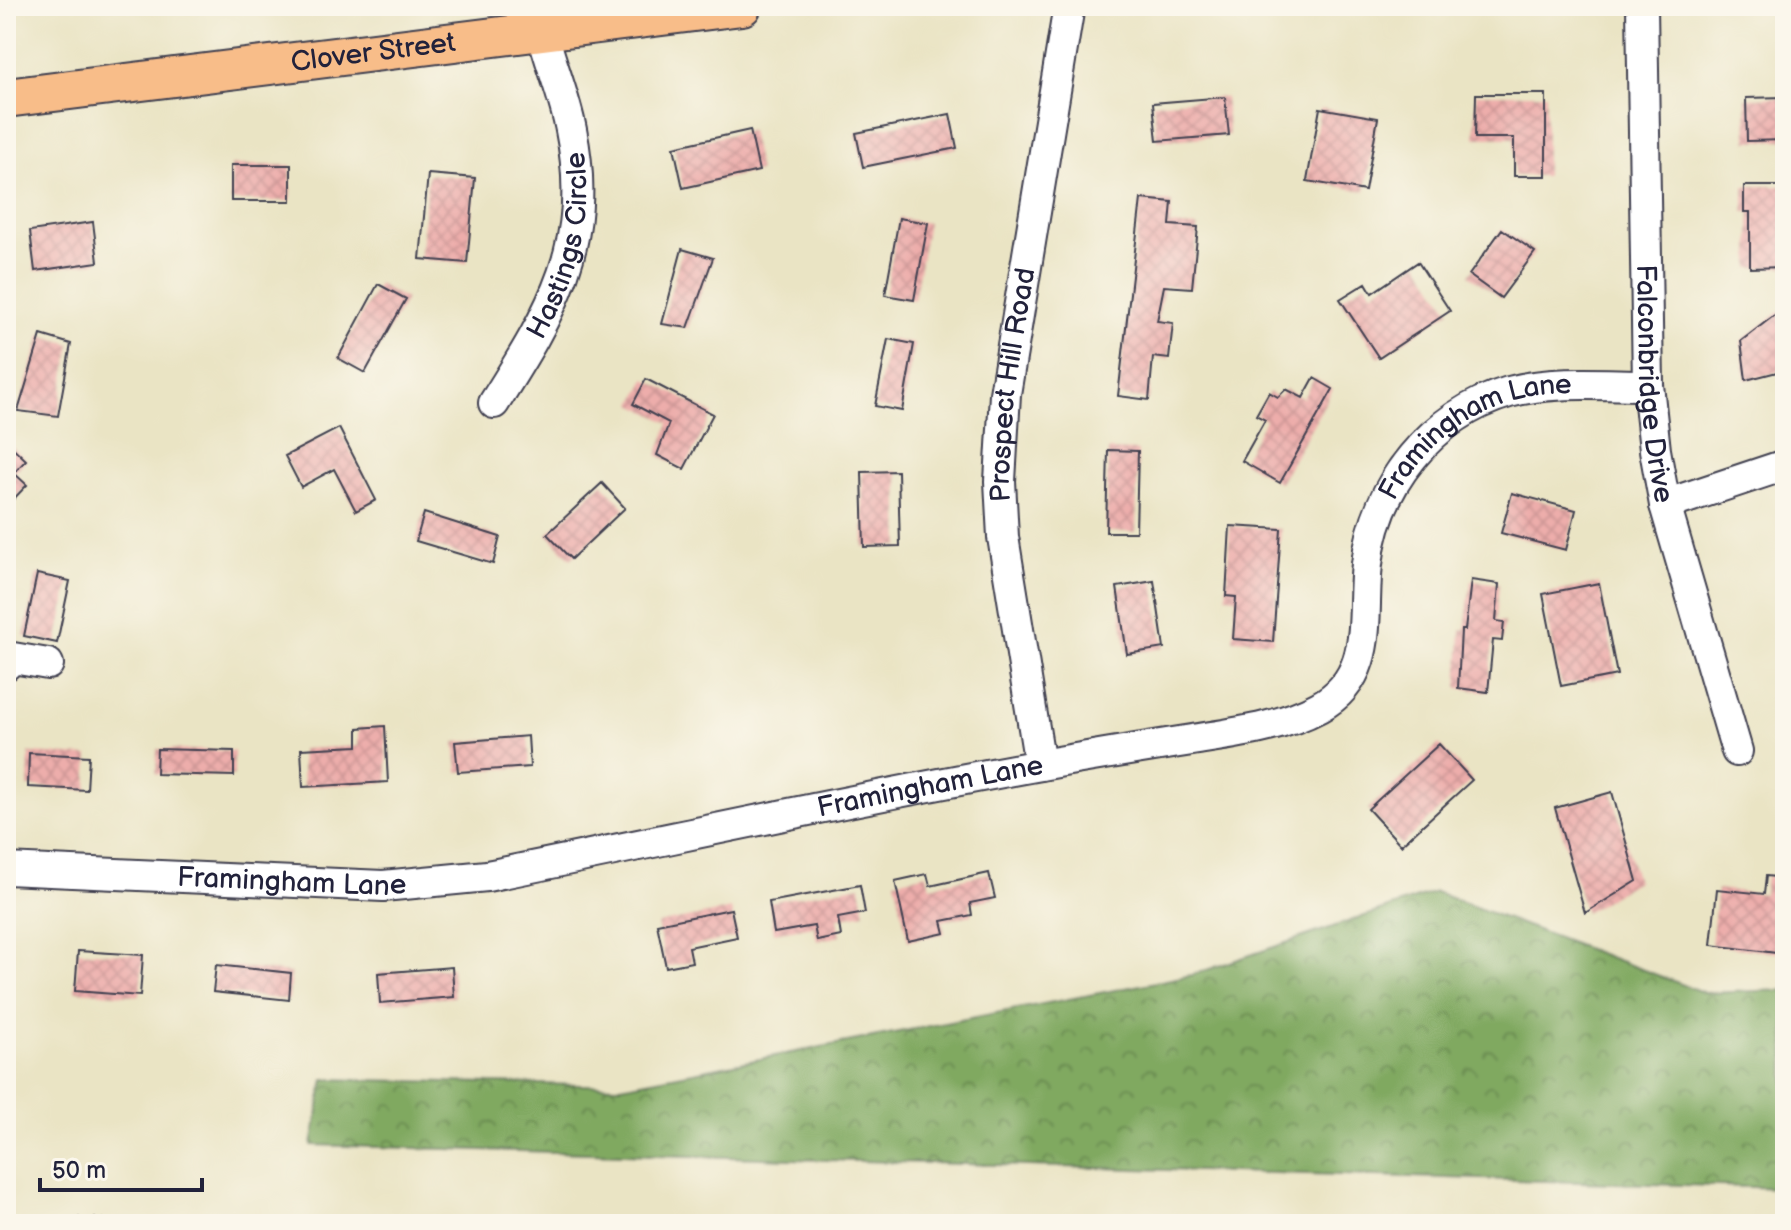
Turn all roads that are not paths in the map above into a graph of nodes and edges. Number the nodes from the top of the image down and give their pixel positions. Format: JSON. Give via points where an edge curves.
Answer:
{"nodes":[{"id":1,"x":742,"y":6,"type":"edge"},
{"id":2,"x":1069,"y":6,"type":"edge"},
{"id":3,"x":1642,"y":6,"type":"edge"},
{"id":4,"x":540,"y":19,"type":"edge"},
{"id":5,"x":6,"y":98,"type":"edge"},
{"id":6,"x":1648,"y":385,"type":"junction"},
{"id":7,"x":494,"y":403,"type":"dead end"},
{"id":8,"x":1785,"y":465,"type":"edge"},
{"id":9,"x":1665,"y":505,"type":"junction"},
{"id":10,"x":48,"y":664,"type":"dead end"},
{"id":11,"x":6,"y":665,"type":"edge"},
{"id":12,"x":1737,"y":751,"type":"dead end"},
{"id":13,"x":1040,"y":765,"type":"junction"},
{"id":14,"x":6,"y":869,"type":"edge"}],
"edges":[{"from":1,"to":4,"type":"main road","name":"Clover Street"},
{"from":2,"to":13,"type":"street","name":"Prospect Hill Road","via":[[1005,394],[1000,455],[1003,537]]},
{"from":3,"to":6,"type":"street","name":"Falconbridge Drive"},
{"from":4,"to":5,"type":"main road","name":"Clover Street"},
{"from":4,"to":7,"type":"street","name":"Hastings Circle","via":[[571,131],[578,220],[555,302]]},
{"from":6,"to":9,"type":"street","name":"Falconbridge Drive"},
{"from":6,"to":13,"type":"street","name":"Framingham Lane","via":[[1512,391],[1479,403],[1424,443],[1401,469],[1372,533],[1366,632],[1356,670],[1320,706],[1252,730]]},
{"from":8,"to":9,"type":"street"},
{"from":9,"to":12,"type":"street","name":"Falconbridge Drive"},
{"from":10,"to":11,"type":"street","via":[[13,658]]},
{"from":13,"to":14,"type":"street","name":"Framingham Lane","via":[[416,886]]}]}
